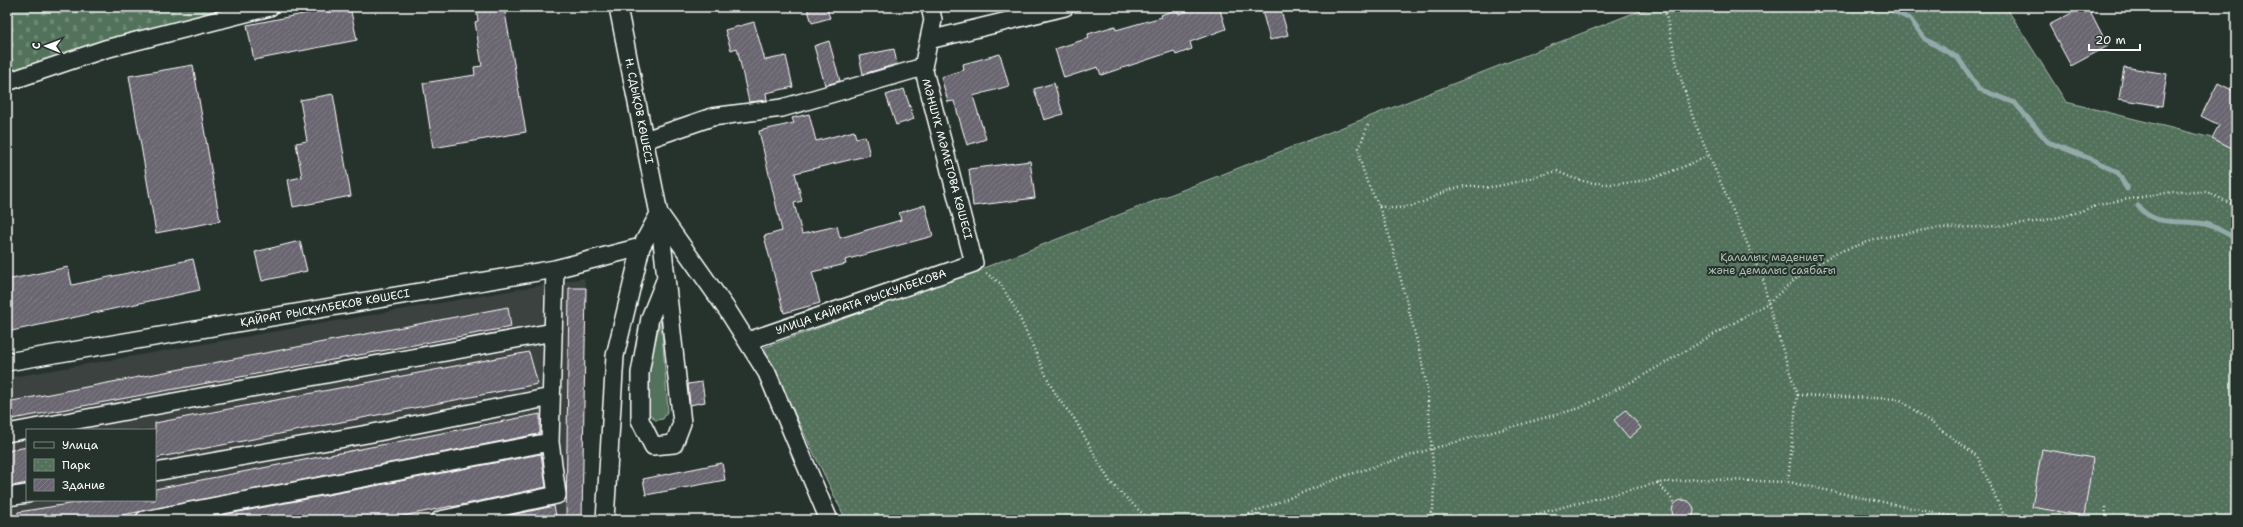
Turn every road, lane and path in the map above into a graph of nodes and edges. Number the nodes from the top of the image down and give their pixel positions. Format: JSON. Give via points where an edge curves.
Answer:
{"nodes":[{"id":1,"x":270,"y":7,"type":"edge"},
{"id":2,"x":618,"y":7,"type":"edge"},
{"id":3,"x":930,"y":7,"type":"edge"},
{"id":4,"x":1065,"y":7,"type":"edge"},
{"id":5,"x":1661,"y":7,"type":"edge"},
{"id":6,"x":1667,"y":7,"type":"edge"},
{"id":7,"x":1666,"y":15,"type":"junction"},
{"id":8,"x":929,"y":40,"type":"junction"},
{"id":9,"x":924,"y":67,"type":"junction"},
{"id":10,"x":7,"y":82,"type":"edge"},
{"id":11,"x":1368,"y":125,"type":"dead end"},
{"id":12,"x":645,"y":140,"type":"junction"},
{"id":13,"x":1710,"y":155,"type":"junction"},
{"id":14,"x":1379,"y":206,"type":"junction"},
{"id":15,"x":2236,"y":206,"type":"edge"},
{"id":16,"x":659,"y":214,"type":"junction"},
{"id":17,"x":641,"y":248,"type":"junction"},
{"id":18,"x":974,"y":263,"type":"junction"},
{"id":19,"x":555,"y":269,"type":"junction"},
{"id":20,"x":666,"y":278,"type":"junction"},
{"id":21,"x":1768,"y":302,"type":"junction"},
{"id":22,"x":553,"y":332,"type":"junction"},
{"id":23,"x":748,"y":341,"type":"junction"},
{"id":24,"x":7,"y":362,"type":"edge"},
{"id":25,"x":1797,"y":395,"type":"junction"},
{"id":26,"x":551,"y":397,"type":"junction"},
{"id":27,"x":26,"y":429,"type":"edge"},
{"id":28,"x":29,"y":429,"type":"edge"},
{"id":29,"x":7,"y":433,"type":"edge"},
{"id":30,"x":550,"y":442,"type":"junction"},
{"id":31,"x":1431,"y":449,"type":"junction"},
{"id":32,"x":156,"y":472,"type":"edge"},
{"id":33,"x":1788,"y":482,"type":"junction"},
{"id":34,"x":1657,"y":483,"type":"junction"},
{"id":35,"x":26,"y":494,"type":"edge"},
{"id":36,"x":7,"y":497,"type":"edge"},
{"id":37,"x":1675,"y":502,"type":"dead end"},
{"id":38,"x":2106,"y":507,"type":"dead end"},
{"id":39,"x":144,"y":520,"type":"edge"},
{"id":40,"x":440,"y":520,"type":"edge"},
{"id":41,"x":605,"y":520,"type":"edge"},
{"id":42,"x":829,"y":520,"type":"edge"},
{"id":43,"x":1149,"y":520,"type":"edge"},
{"id":44,"x":1234,"y":520,"type":"edge"},
{"id":45,"x":1426,"y":520,"type":"edge"},
{"id":46,"x":1513,"y":520,"type":"edge"},
{"id":47,"x":1968,"y":520,"type":"edge"},
{"id":48,"x":2006,"y":520,"type":"edge"},
{"id":49,"x":2105,"y":520,"type":"edge"}],
"edges":[{"from":1,"to":10,"type":"street","via":[[105,49]]},
{"from":2,"to":12,"type":"street","name":"Н. СДЫҚОВ КӨШЕСІ"},
{"from":3,"to":8,"type":"street","name":"МӘНШҮК МӘМЕТОВА КӨШЕСІ","via":[[934,20]]},
{"from":4,"to":8,"type":"street"},
{"from":5,"to":7,"type":"path"},
{"from":6,"to":7,"type":"path"},
{"from":7,"to":13,"type":"path","via":[[1685,95]]},
{"from":8,"to":9,"type":"street","name":"МӘНШҮК МӘМЕТОВА КӨШЕСІ"},
{"from":9,"to":12,"type":"street","via":[[782,108],[712,117]]},
{"from":9,"to":18,"type":"street","name":"МӘНШҮК МӘМЕТОВА КӨШЕСІ"},
{"from":11,"to":14,"type":"path","via":[[1359,148],[1360,160]]},
{"from":12,"to":16,"type":"street","name":"Н. СДЫҚОВ КӨШЕСІ"},
{"from":13,"to":14,"type":"path","via":[[1680,170],[1645,180],[1600,185],[1571,179],[1556,172],[1490,188],[1467,186],[1427,199],[1418,205],[1395,210]]},
{"from":13,"to":21,"type":"path","via":[[1764,282]]},
{"from":14,"to":31,"type":"path","via":[[1420,353],[1427,390]]},
{"from":15,"to":21,"type":"path","via":[[2207,192],[2172,192],[2105,203],[2069,215],[2035,222],[1936,228],[1880,238],[1835,252],[1799,276]]},
{"from":16,"to":17,"type":"street"},
{"from":16,"to":20,"type":"street","name":"Н. СДЫҚОВ КӨШЕСІ"},
{"from":16,"to":23,"type":"street"},
{"from":17,"to":19,"type":"street","name":"ҚАЙРАТ РЫСҚҰЛБЕКОВ КӨШЕСІ"},
{"from":17,"to":41,"type":"street","via":[[615,356]]},
{"from":18,"to":23,"type":"street","name":"УЛИЦА КАЙРАТА РЫСКУЛБЕКОВА"},
{"from":18,"to":43,"type":"path","via":[[1000,283],[1017,312],[1051,386],[1074,418],[1110,482]]},
{"from":19,"to":22,"type":"street"},
{"from":19,"to":24,"type":"street","name":"ҚАЙРАТ РЫСҚҰЛБЕКОВ КӨШЕСІ"},
{"from":20,"to":20,"type":"street","name":"Н. СДЫҚОВ КӨШЕСІ","via":[[650,318],[640,373],[640,420],[652,446],[674,444],[682,423]]},
{"from":21,"to":25,"type":"path"},
{"from":21,"to":31,"type":"path","via":[[1637,379],[1580,408]]},
{"from":22,"to":26,"type":"street"},
{"from":22,"to":28,"type":"street"},
{"from":23,"to":42,"type":"street","via":[[767,374]]},
{"from":25,"to":33,"type":"path"},
{"from":25,"to":48,"type":"path","via":[[1899,399],[1977,456]]},
{"from":26,"to":30,"type":"street"},
{"from":26,"to":32,"type":"street","via":[[373,433]]},
{"from":27,"to":29,"type":"street"},
{"from":30,"to":39,"type":"street"},
{"from":30,"to":40,"type":"street","via":[[557,495]]},
{"from":31,"to":44,"type":"path","via":[[1344,476]]},
{"from":31,"to":45,"type":"path","via":[[1433,509]]},
{"from":33,"to":34,"type":"path","via":[[1696,479]]},
{"from":33,"to":47,"type":"path"},
{"from":34,"to":37,"type":"path"},
{"from":34,"to":46,"type":"path"},
{"from":35,"to":36,"type":"street"},
{"from":38,"to":49,"type":"path"}]}
